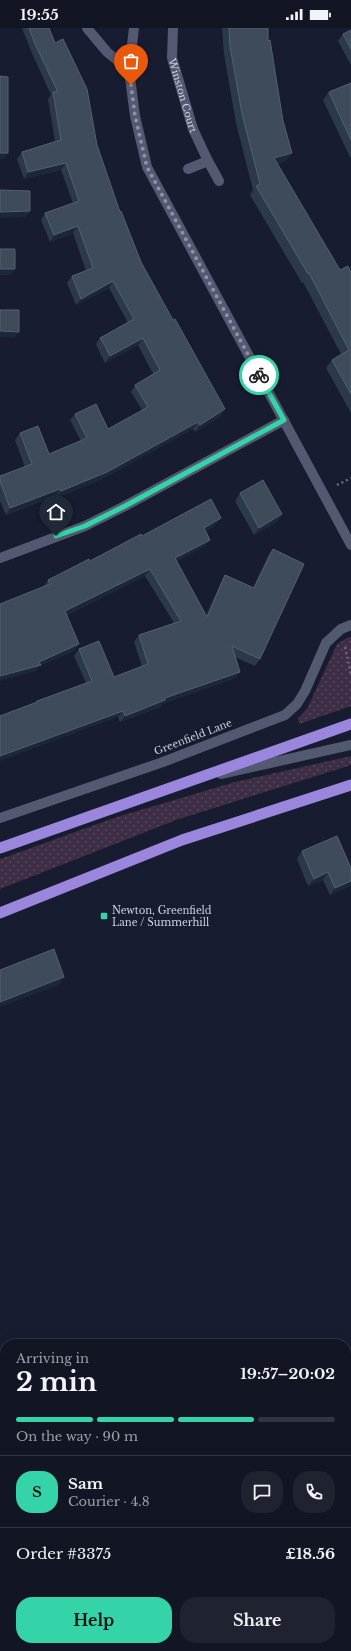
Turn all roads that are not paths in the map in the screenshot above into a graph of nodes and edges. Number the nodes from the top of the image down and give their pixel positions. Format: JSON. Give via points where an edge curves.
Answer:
{"nodes":[{"id":1,"x":87,"y":28,"type":"edge"},
{"id":2,"x":134,"y":28,"type":"edge"},
{"id":3,"x":174,"y":28,"type":"edge"},
{"id":4,"x":129,"y":70,"type":"junction"},
{"id":5,"x":208,"y":161,"type":"junction"},
{"id":6,"x":188,"y":169,"type":"dead end"},
{"id":7,"x":220,"y":181,"type":"dead end"},
{"id":8,"x":284,"y":420,"type":"junction"},
{"id":9,"x":351,"y":545,"type":"edge"},
{"id":10,"x":0,"y":558,"type":"edge"},
{"id":11,"x":351,"y":624,"type":"edge"},
{"id":12,"x":351,"y":724,"type":"edge"},
{"id":13,"x":351,"y":745,"type":"edge"},
{"id":14,"x":182,"y":783,"type":"junction"},
{"id":15,"x":351,"y":785,"type":"edge"},
{"id":16,"x":0,"y":818,"type":"edge"},
{"id":17,"x":0,"y":848,"type":"edge"},
{"id":18,"x":0,"y":913,"type":"edge"}],
"edges":[{"from":1,"to":4,"type":"street","via":[[108,52]]},
{"from":2,"to":4,"type":"street"},
{"from":3,"to":5,"type":"street","name":"Winston Court","via":[[172,58],[193,129]]},
{"from":4,"to":8,"type":"street","via":[[135,116],[147,167]]},
{"from":5,"to":6,"type":"street"},
{"from":5,"to":7,"type":"street","name":"Winston Court"},
{"from":8,"to":9,"type":"street"},
{"from":8,"to":10,"type":"street","via":[[85,526]]},
{"from":11,"to":16,"type":"street","name":"Greenfield Lane","via":[[341,629],[326,643],[305,691],[297,704],[285,715],[162,762]]},
{"from":12,"to":14,"type":"highway"},
{"from":13,"to":14,"type":"street"},
{"from":14,"to":17,"type":"highway"},
{"from":15,"to":18,"type":"highway","via":[[182,840]]}]}
